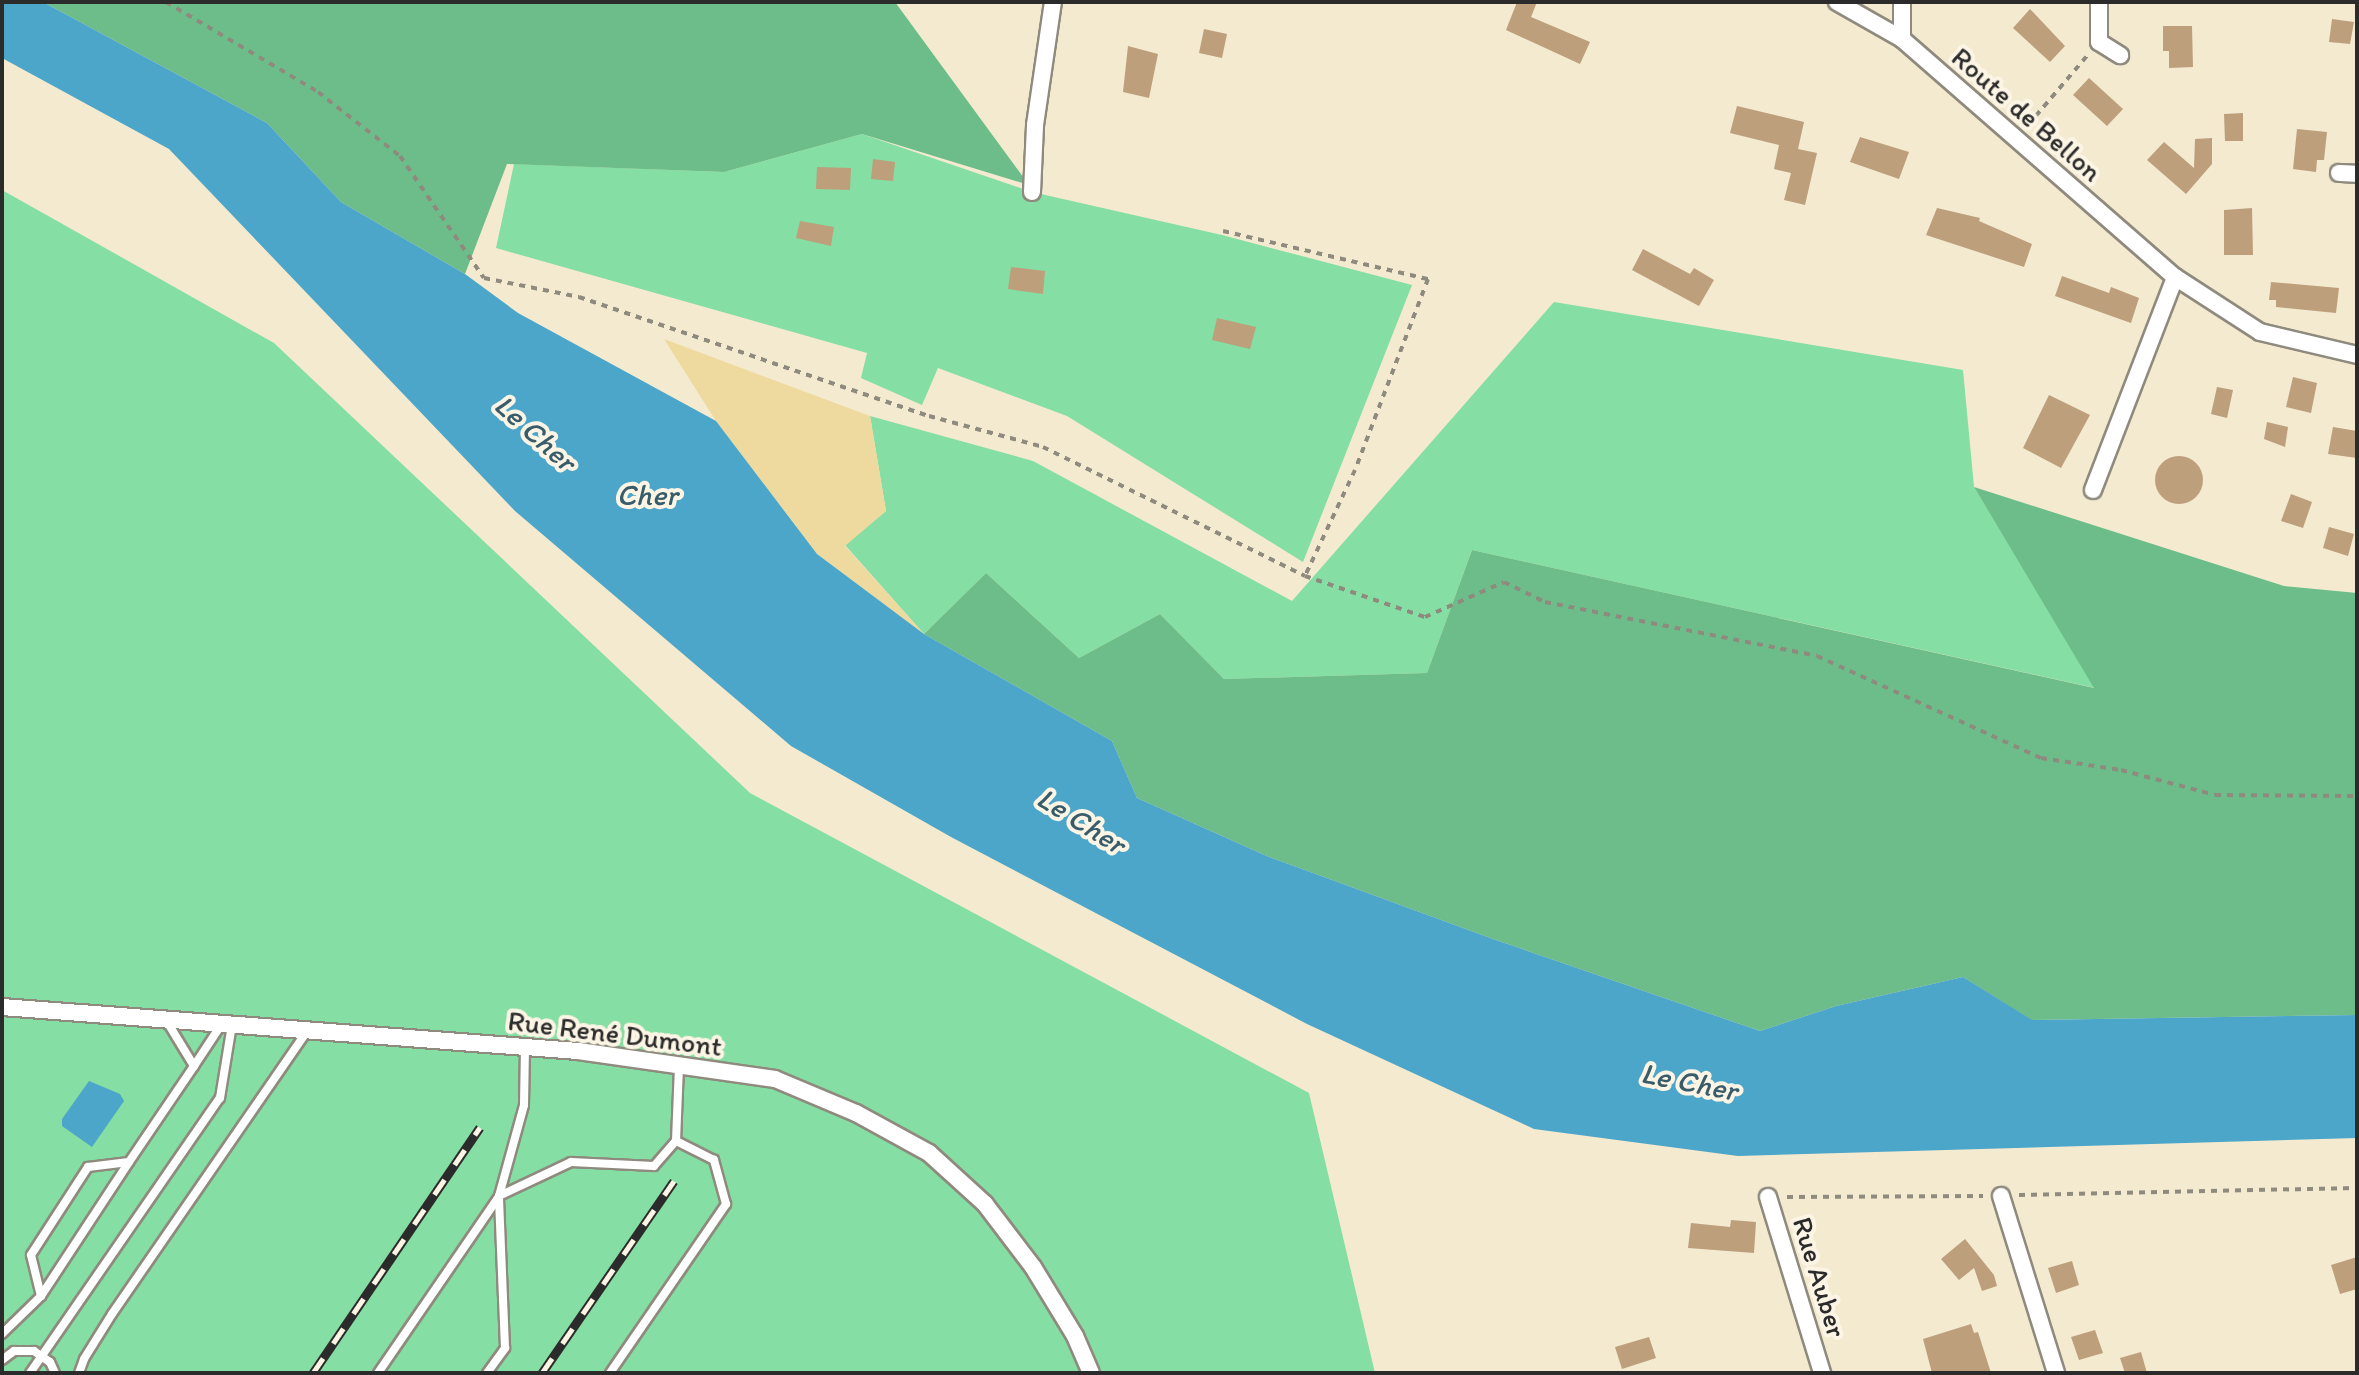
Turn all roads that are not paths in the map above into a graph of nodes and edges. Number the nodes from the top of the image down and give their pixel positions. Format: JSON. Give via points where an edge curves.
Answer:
{"nodes":[{"id":1,"x":1053,"y":2,"type":"edge"},
{"id":2,"x":1837,"y":2,"type":"edge"},
{"id":3,"x":1902,"y":2,"type":"edge"},
{"id":4,"x":2099,"y":2,"type":"edge"},
{"id":5,"x":1902,"y":39,"type":"junction"},
{"id":6,"x":2120,"y":55,"type":"dead end"},
{"id":7,"x":2339,"y":173,"type":"dead end"},
{"id":8,"x":2357,"y":174,"type":"edge"},
{"id":9,"x":1032,"y":192,"type":"dead end"},
{"id":10,"x":2175,"y":277,"type":"junction"},
{"id":11,"x":2357,"y":355,"type":"edge"},
{"id":12,"x":2093,"y":490,"type":"dead end"},
{"id":13,"x":2,"y":1007,"type":"edge"},
{"id":14,"x":166,"y":1019,"type":"junction"},
{"id":15,"x":227,"y":1024,"type":"junction"},
{"id":16,"x":307,"y":1031,"type":"junction"},
{"id":17,"x":525,"y":1047,"type":"junction"},
{"id":18,"x":679,"y":1065,"type":"junction"},
{"id":19,"x":194,"y":1066,"type":"junction"},
{"id":20,"x":676,"y":1141,"type":"junction"},
{"id":21,"x":129,"y":1162,"type":"junction"},
{"id":22,"x":499,"y":1196,"type":"junction"},
{"id":23,"x":2001,"y":1196,"type":"road end"},
{"id":24,"x":1768,"y":1197,"type":"road end"},
{"id":25,"x":41,"y":1296,"type":"junction"},
{"id":26,"x":2,"y":1334,"type":"edge"},
{"id":27,"x":42,"y":1355,"type":"junction"},
{"id":28,"x":2,"y":1360,"type":"edge"},
{"id":29,"x":30,"y":1373,"type":"edge"},
{"id":30,"x":55,"y":1373,"type":"edge"},
{"id":31,"x":79,"y":1373,"type":"edge"},
{"id":32,"x":378,"y":1373,"type":"edge"},
{"id":33,"x":487,"y":1373,"type":"edge"},
{"id":34,"x":610,"y":1373,"type":"edge"},
{"id":35,"x":1091,"y":1373,"type":"edge"},
{"id":36,"x":1822,"y":1373,"type":"edge"},
{"id":37,"x":2056,"y":1373,"type":"edge"}],
"edges":[{"from":1,"to":9,"type":"street","via":[[1035,125]]},
{"from":2,"to":5,"type":"street","name":"Route de Bellon"},
{"from":3,"to":5,"type":"street"},
{"from":4,"to":6,"type":"street","via":[[2099,42]]},
{"from":5,"to":10,"type":"street","name":"Route de Bellon"},
{"from":7,"to":8,"type":"street"},
{"from":10,"to":11,"type":"street","name":"Route de Bellon","via":[[2260,332]]},
{"from":10,"to":12,"type":"street"},
{"from":13,"to":14,"type":"street","name":"Rue René Dumont"},
{"from":14,"to":15,"type":"street","name":"Rue René Dumont"},
{"from":14,"to":19,"type":"lane"},
{"from":15,"to":16,"type":"street","name":"Rue René Dumont"},
{"from":15,"to":19,"type":"lane"},
{"from":15,"to":27,"type":"lane","via":[[220,1098]]},
{"from":16,"to":17,"type":"street","name":"Rue René Dumont"},
{"from":16,"to":31,"type":"lane","via":[[112,1314]]},
{"from":17,"to":18,"type":"street","name":"Rue René Dumont"},
{"from":17,"to":22,"type":"lane","via":[[524,1105]]},
{"from":18,"to":20,"type":"lane"},
{"from":18,"to":35,"type":"street","name":"Rue René Dumont","via":[[775,1079],[856,1113],[929,1153],[985,1204],[1033,1267]]},
{"from":19,"to":21,"type":"lane"},
{"from":20,"to":22,"type":"lane","via":[[654,1166],[571,1162]]},
{"from":20,"to":34,"type":"lane","via":[[714,1160],[726,1204]]},
{"from":21,"to":25,"type":"lane"},
{"from":21,"to":25,"type":"lane","via":[[88,1167],[31,1255]]},
{"from":22,"to":32,"type":"lane"},
{"from":22,"to":33,"type":"lane","via":[[505,1348]]},
{"from":23,"to":37,"type":"street"},
{"from":24,"to":36,"type":"street","name":"Rue Auber"},
{"from":25,"to":26,"type":"lane"},
{"from":27,"to":28,"type":"lane","via":[[24,1350]]},
{"from":27,"to":29,"type":"lane"},
{"from":27,"to":30,"type":"lane"}]}
